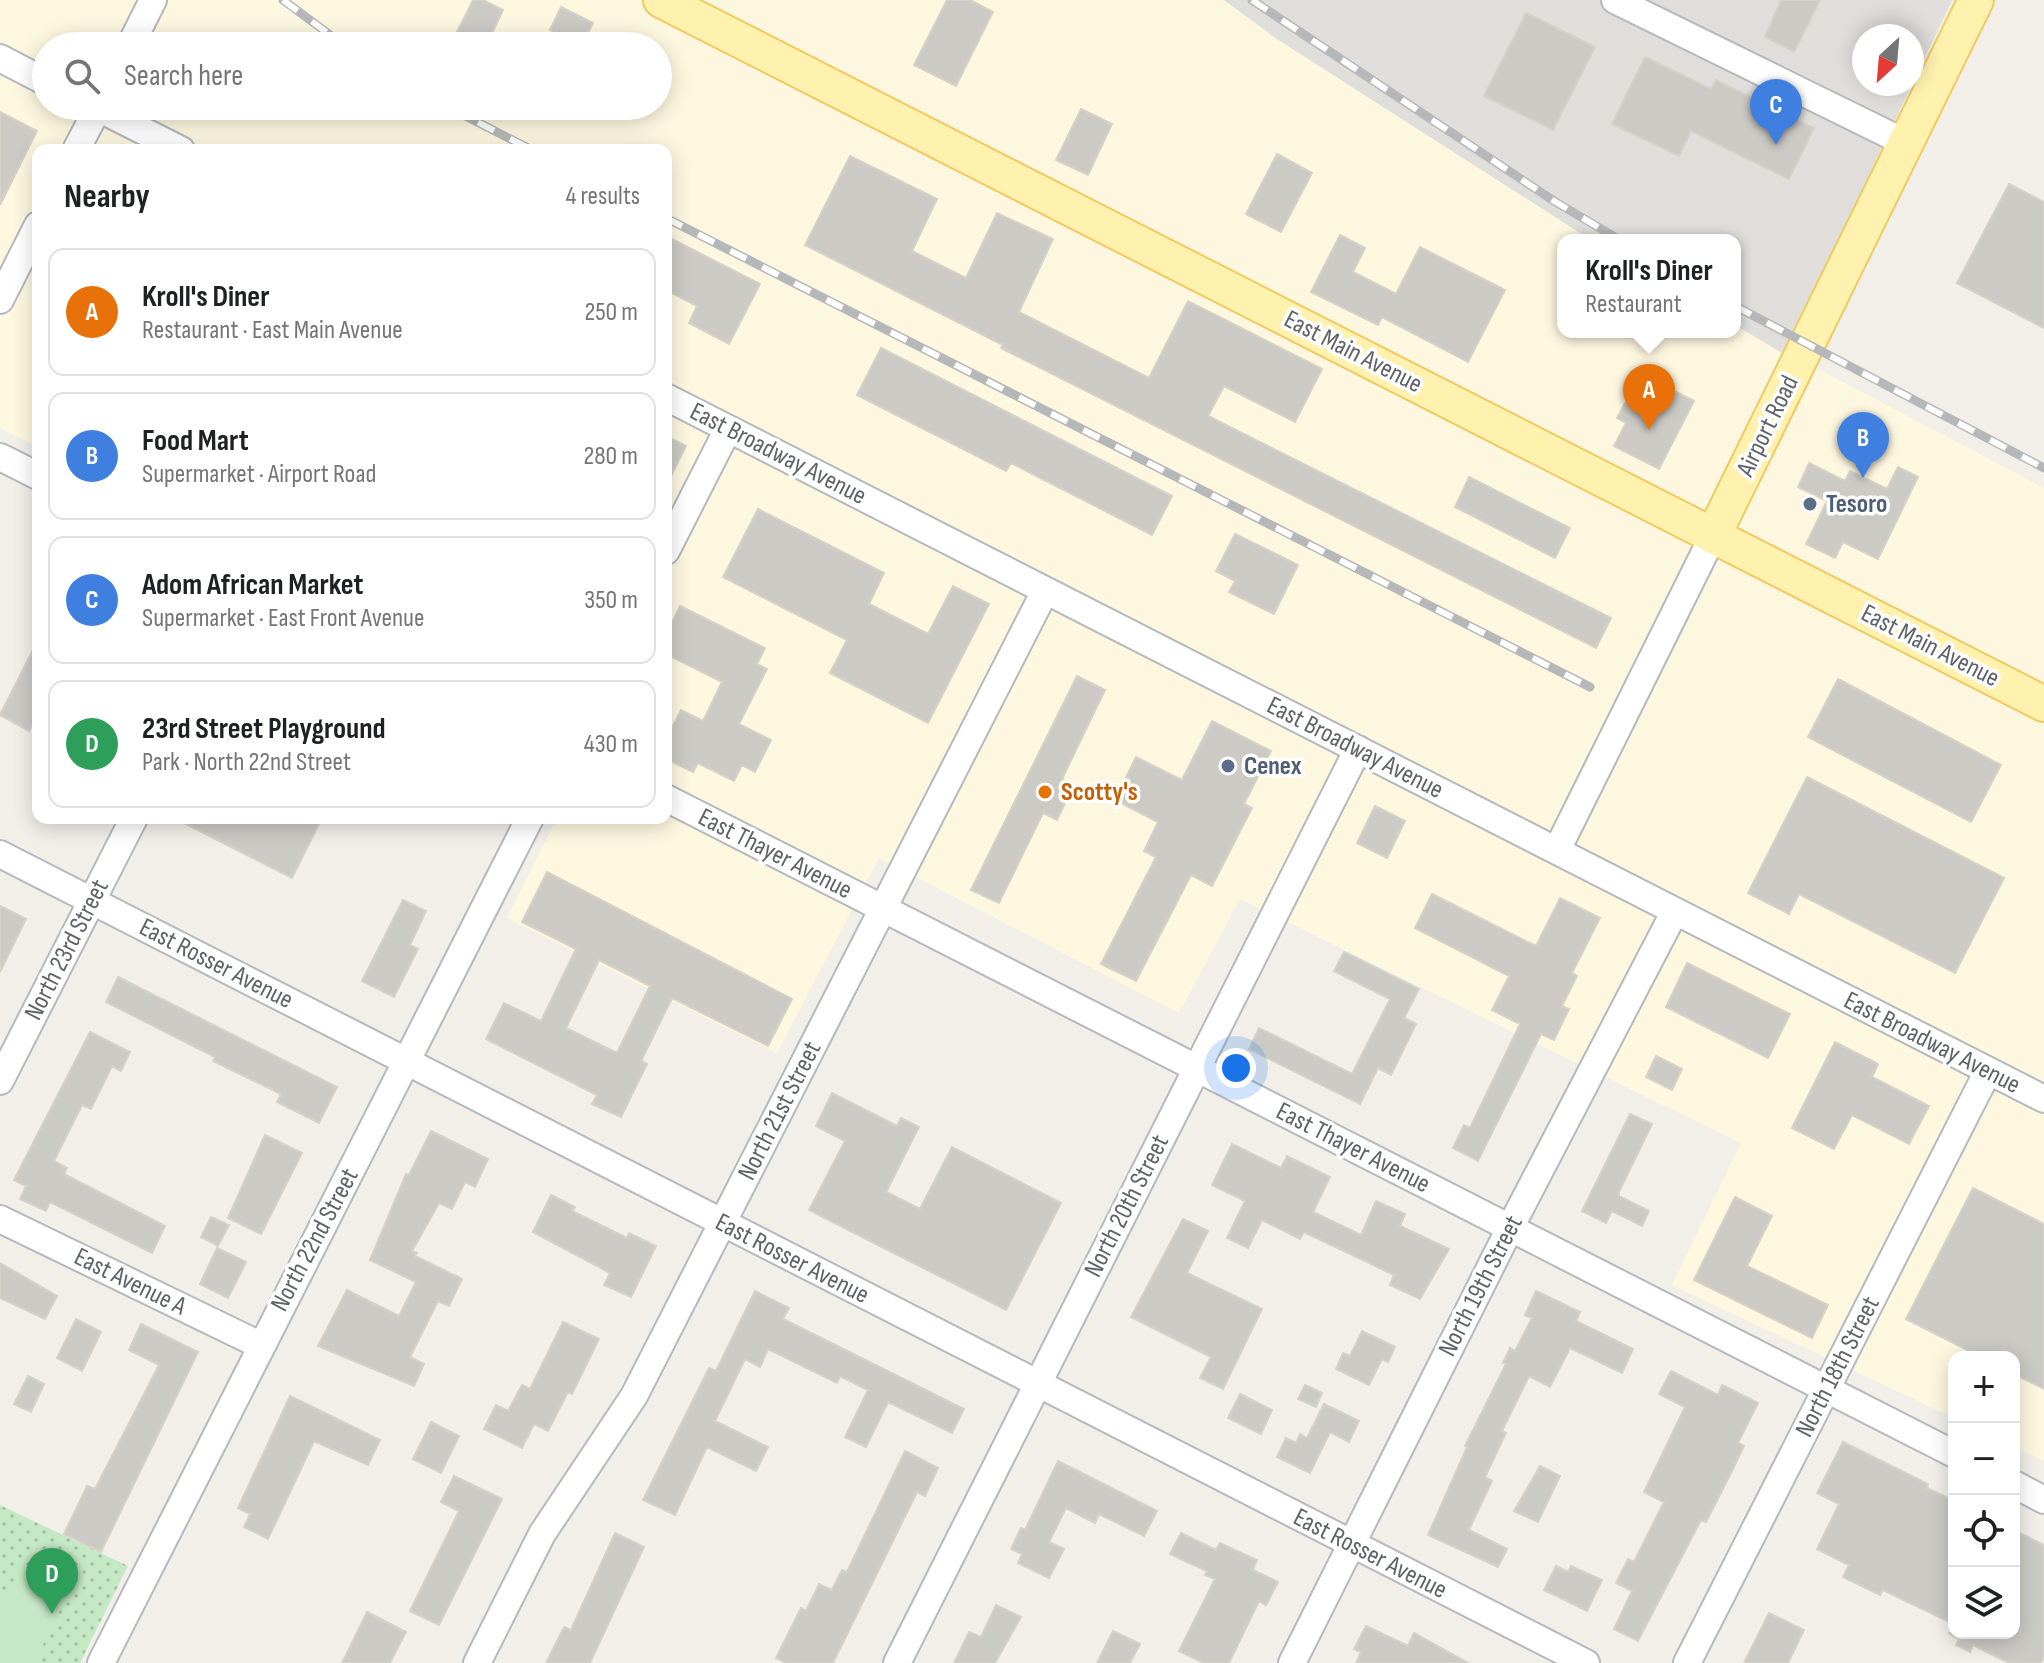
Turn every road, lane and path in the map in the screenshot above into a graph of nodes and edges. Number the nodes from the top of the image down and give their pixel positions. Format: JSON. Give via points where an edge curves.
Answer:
{"nodes":[{"id":1,"x":153,"y":0,"type":"edge"},
{"id":2,"x":661,"y":0,"type":"edge"},
{"id":3,"x":1615,"y":0,"type":"edge"},
{"id":4,"x":1976,"y":0,"type":"edge"},
{"id":5,"x":137,"y":32,"type":"edge"},
{"id":6,"x":0,"y":58,"type":"edge"},
{"id":7,"x":32,"y":75,"type":"edge"},
{"id":8,"x":91,"y":120,"type":"edge"},
{"id":9,"x":122,"y":120,"type":"edge"},
{"id":10,"x":1906,"y":143,"type":"junction"},
{"id":11,"x":79,"y":144,"type":"edge"},
{"id":12,"x":169,"y":144,"type":"edge"},
{"id":13,"x":32,"y":237,"type":"edge"},
{"id":14,"x":0,"y":300,"type":"edge"},
{"id":15,"x":672,"y":400,"type":"edge"},
{"id":16,"x":728,"y":429,"type":"junction"},
{"id":17,"x":0,"y":457,"type":"edge"},
{"id":18,"x":32,"y":473,"type":"edge"},
{"id":19,"x":1713,"y":536,"type":"junction"},
{"id":20,"x":672,"y":539,"type":"edge"},
{"id":21,"x":1045,"y":591,"type":"junction"},
{"id":22,"x":2044,"y":704,"type":"edge"},
{"id":23,"x":1358,"y":749,"type":"junction"},
{"id":24,"x":672,"y":801,"type":"edge"},
{"id":25,"x":131,"y":824,"type":"edge"},
{"id":26,"x":527,"y":824,"type":"edge"},
{"id":27,"x":1557,"y":850,"type":"junction"},
{"id":28,"x":0,"y":854,"type":"edge"},
{"id":29,"x":92,"y":901,"type":"junction"},
{"id":30,"x":883,"y":909,"type":"junction"},
{"id":31,"x":1675,"y":911,"type":"junction"},
{"id":32,"x":409,"y":1062,"type":"junction"},
{"id":33,"x":1197,"y":1069,"type":"junction"},
{"id":34,"x":1988,"y":1071,"type":"junction"},
{"id":35,"x":0,"y":1081,"type":"edge"},
{"id":36,"x":2044,"y":1099,"type":"edge"},
{"id":37,"x":0,"y":1219,"type":"edge"},
{"id":38,"x":724,"y":1224,"type":"junction"},
{"id":39,"x":1510,"y":1228,"type":"junction"},
{"id":40,"x":260,"y":1345,"type":"junction"},
{"id":41,"x":1038,"y":1384,"type":"junction"},
{"id":42,"x":1827,"y":1389,"type":"junction"},
{"id":43,"x":1948,"y":1451,"type":"edge"},
{"id":44,"x":2020,"y":1487,"type":"edge"},
{"id":45,"x":2044,"y":1500,"type":"edge"},
{"id":46,"x":1352,"y":1545,"type":"junction"},
{"id":47,"x":101,"y":1663,"type":"edge"},
{"id":48,"x":477,"y":1663,"type":"edge"},
{"id":49,"x":897,"y":1663,"type":"edge"},
{"id":50,"x":1292,"y":1663,"type":"edge"},
{"id":51,"x":1586,"y":1663,"type":"edge"},
{"id":52,"x":1687,"y":1663,"type":"edge"}],
"edges":[{"from":1,"to":5,"type":"street"},
{"from":2,"to":19,"type":"main road","name":"East Main Avenue"},
{"from":3,"to":10,"type":"street"},
{"from":4,"to":10,"type":"main road","name":"Airport Road"},
{"from":6,"to":7,"type":"street"},
{"from":8,"to":11,"type":"street"},
{"from":9,"to":12,"type":"street"},
{"from":10,"to":19,"type":"main road","name":"Airport Road"},
{"from":13,"to":14,"type":"street"},
{"from":15,"to":16,"type":"street","name":"East Broadway Avenue"},
{"from":16,"to":20,"type":"street"},
{"from":16,"to":21,"type":"street","name":"East Broadway Avenue"},
{"from":17,"to":18,"type":"street"},
{"from":19,"to":22,"type":"main road","name":"East Main Avenue"},
{"from":19,"to":27,"type":"street","name":"Airport Road"},
{"from":21,"to":23,"type":"street","name":"East Broadway Avenue"},
{"from":21,"to":30,"type":"street","name":"North 21st Street"},
{"from":23,"to":27,"type":"street","name":"East Broadway Avenue"},
{"from":23,"to":33,"type":"street","name":"North 20th Street"},
{"from":24,"to":30,"type":"street","name":"East Thayer Avenue"},
{"from":25,"to":29,"type":"street","name":"North 23rd Street"},
{"from":26,"to":32,"type":"street","name":"North 22nd Street"},
{"from":27,"to":31,"type":"street","name":"East Broadway Avenue"},
{"from":28,"to":29,"type":"street","name":"East Rosser Avenue"},
{"from":29,"to":32,"type":"street","name":"East Rosser Avenue"},
{"from":29,"to":35,"type":"street","name":"North 23rd Street"},
{"from":30,"to":33,"type":"street","name":"East Thayer Avenue"},
{"from":30,"to":38,"type":"street","name":"North 21st Street"},
{"from":31,"to":34,"type":"street","name":"East Broadway Avenue"},
{"from":31,"to":39,"type":"street","name":"North 19th Street"},
{"from":32,"to":38,"type":"street","name":"East Rosser Avenue"},
{"from":32,"to":40,"type":"street","name":"North 22nd Street"},
{"from":33,"to":39,"type":"street","name":"East Thayer Avenue"},
{"from":33,"to":41,"type":"street","name":"North 20th Street"},
{"from":34,"to":36,"type":"street","name":"East Broadway Avenue"},
{"from":34,"to":42,"type":"street","name":"North 18th Street"},
{"from":37,"to":40,"type":"street","name":"East Avenue A"},
{"from":38,"to":41,"type":"street","name":"East Rosser Avenue"},
{"from":38,"to":48,"type":"street","name":"North 21st Street","via":[[624,1414],[542,1534]]},
{"from":39,"to":42,"type":"street","name":"East Thayer Avenue"},
{"from":39,"to":46,"type":"street","name":"North 19th Street"},
{"from":40,"to":47,"type":"street","name":"North 22nd Street"},
{"from":41,"to":46,"type":"street","name":"East Rosser Avenue"},
{"from":41,"to":49,"type":"street","name":"North 20th Street"},
{"from":42,"to":43,"type":"street","name":"East Thayer Avenue"},
{"from":42,"to":52,"type":"street","name":"North 18th Street"},
{"from":44,"to":45,"type":"street"},
{"from":46,"to":50,"type":"street","name":"North 19th Street"},
{"from":46,"to":51,"type":"street","name":"East Rosser Avenue"}]}
